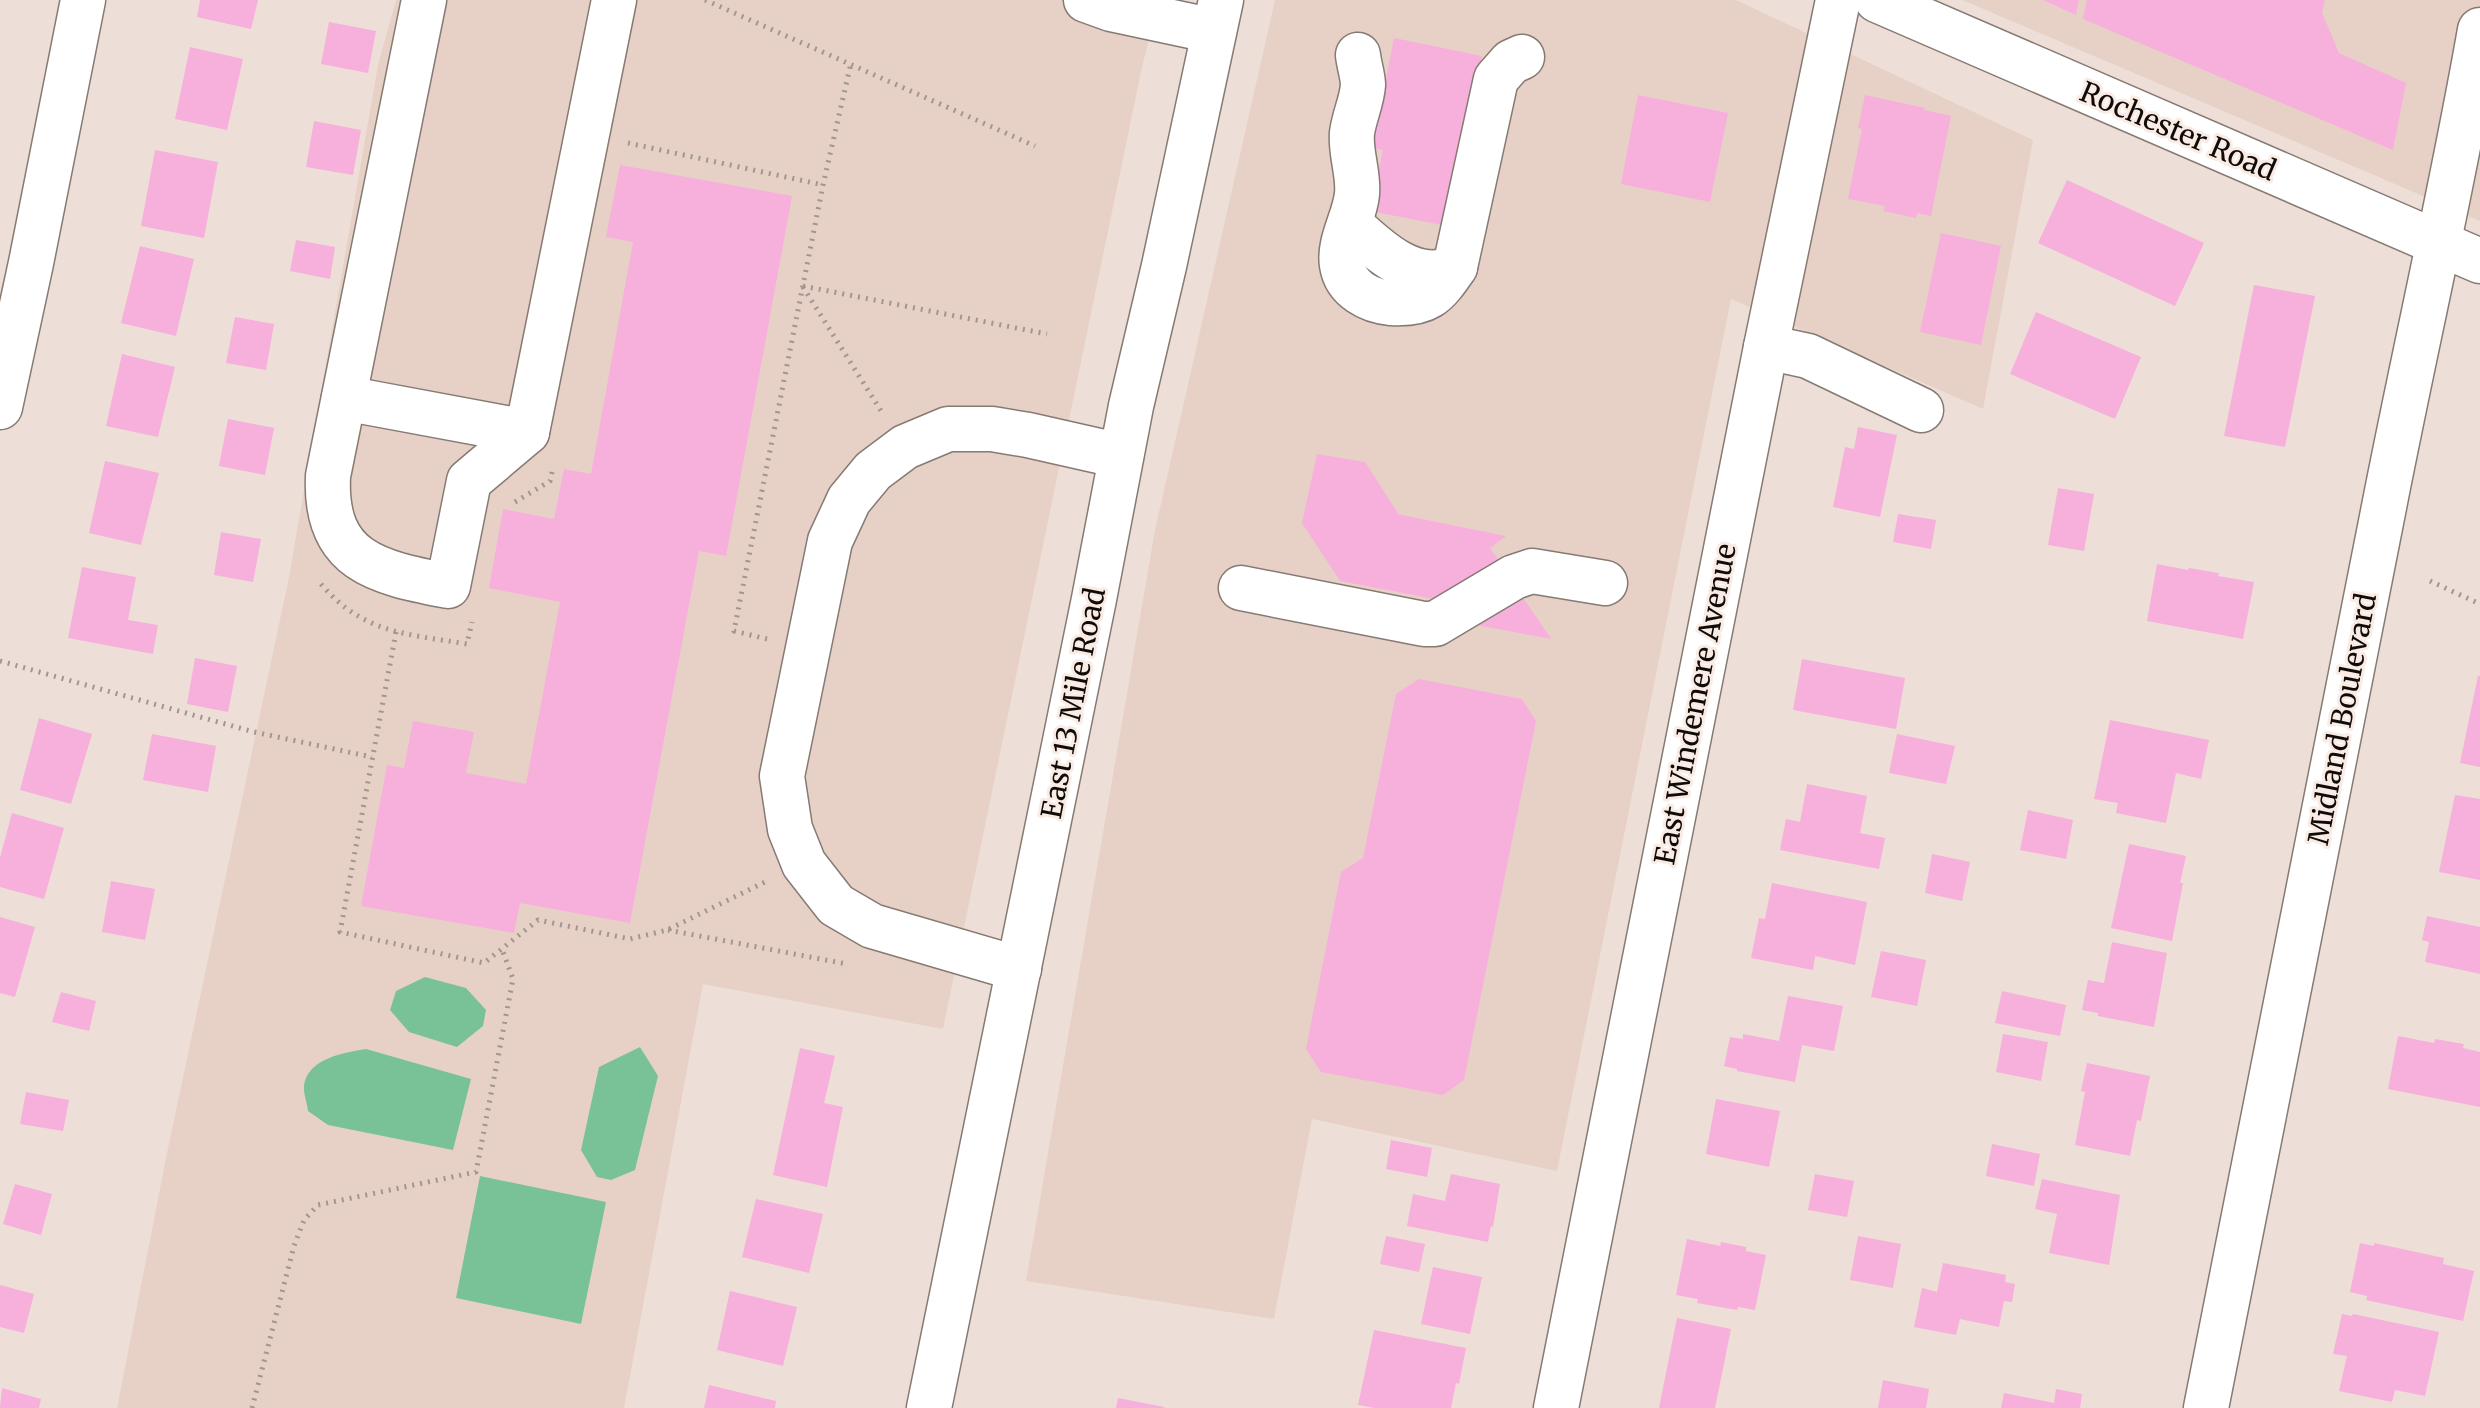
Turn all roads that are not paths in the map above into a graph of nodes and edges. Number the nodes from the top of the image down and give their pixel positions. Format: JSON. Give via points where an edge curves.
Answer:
{"nodes":[{"id":1,"x":83,"y":0,"type":"edge"},
{"id":2,"x":424,"y":0,"type":"edge"},
{"id":3,"x":614,"y":0,"type":"edge"},
{"id":4,"x":1086,"y":0,"type":"edge"},
{"id":5,"x":1838,"y":0,"type":"edge"},
{"id":6,"x":1877,"y":0,"type":"edge"},
{"id":7,"x":1217,"y":16,"type":"edge"},
{"id":8,"x":2480,"y":30,"type":"edge"},
{"id":9,"x":1358,"y":55,"type":"dead end"},
{"id":10,"x":1522,"y":57,"type":"dead end"},
{"id":11,"x":2440,"y":244,"type":"junction"},
{"id":12,"x":2480,"y":261,"type":"edge"},
{"id":13,"x":1766,"y":347,"type":"junction"},
{"id":14,"x":344,"y":398,"type":"junction"},
{"id":15,"x":0,"y":407,"type":"edge"},
{"id":16,"x":1921,"y":410,"type":"dead end"},
{"id":17,"x":527,"y":432,"type":"junction"},
{"id":18,"x":1121,"y":456,"type":"junction"},
{"id":19,"x":1605,"y":583,"type":"dead end"},
{"id":20,"x":1241,"y":588,"type":"dead end"},
{"id":21,"x":1019,"y":969,"type":"junction"},
{"id":22,"x":929,"y":1408,"type":"edge"},
{"id":23,"x":1556,"y":1408,"type":"edge"},
{"id":24,"x":2206,"y":1408,"type":"edge"}],
"edges":[{"from":1,"to":15,"type":"street"},
{"from":2,"to":14,"type":"street"},
{"from":3,"to":17,"type":"street"},
{"from":4,"to":7,"type":"street","via":[[1111,9]]},
{"from":5,"to":13,"type":"street","name":"East Windemere Avenue"},
{"from":6,"to":11,"type":"street","name":"Rochester Road"},
{"from":7,"to":18,"type":"street","name":"East 13 Mile Road"},
{"from":8,"to":11,"type":"street","name":"Midland Boulevard"},
{"from":9,"to":10,"type":"street","via":[[1363,85],[1352,135],[1357,196],[1350,224],[1380,250],[1421,273],[1445,273],[1455,267],[1496,79]]},
{"from":11,"to":12,"type":"street","name":"Rochester Road"},
{"from":11,"to":24,"type":"street","name":"Midland Boulevard"},
{"from":13,"to":16,"type":"street","via":[[1808,356]]},
{"from":13,"to":23,"type":"street","name":"East Windemere Avenue"},
{"from":14,"to":17,"type":"street"},
{"from":14,"to":17,"type":"street","via":[[328,476],[327,502],[335,527],[362,561],[448,586],[469,481]]},
{"from":18,"to":21,"type":"street","name":"East 13 Mile Road"},
{"from":18,"to":21,"type":"street","via":[[1004,431],[948,429],[905,447],[873,471],[849,500],[830,541],[782,776],[790,829],[804,864],[836,905],[872,926]]},
{"from":19,"to":20,"type":"street","via":[[1532,571],[1435,624]]},
{"from":21,"to":22,"type":"street","name":"East 13 Mile Road"}]}
